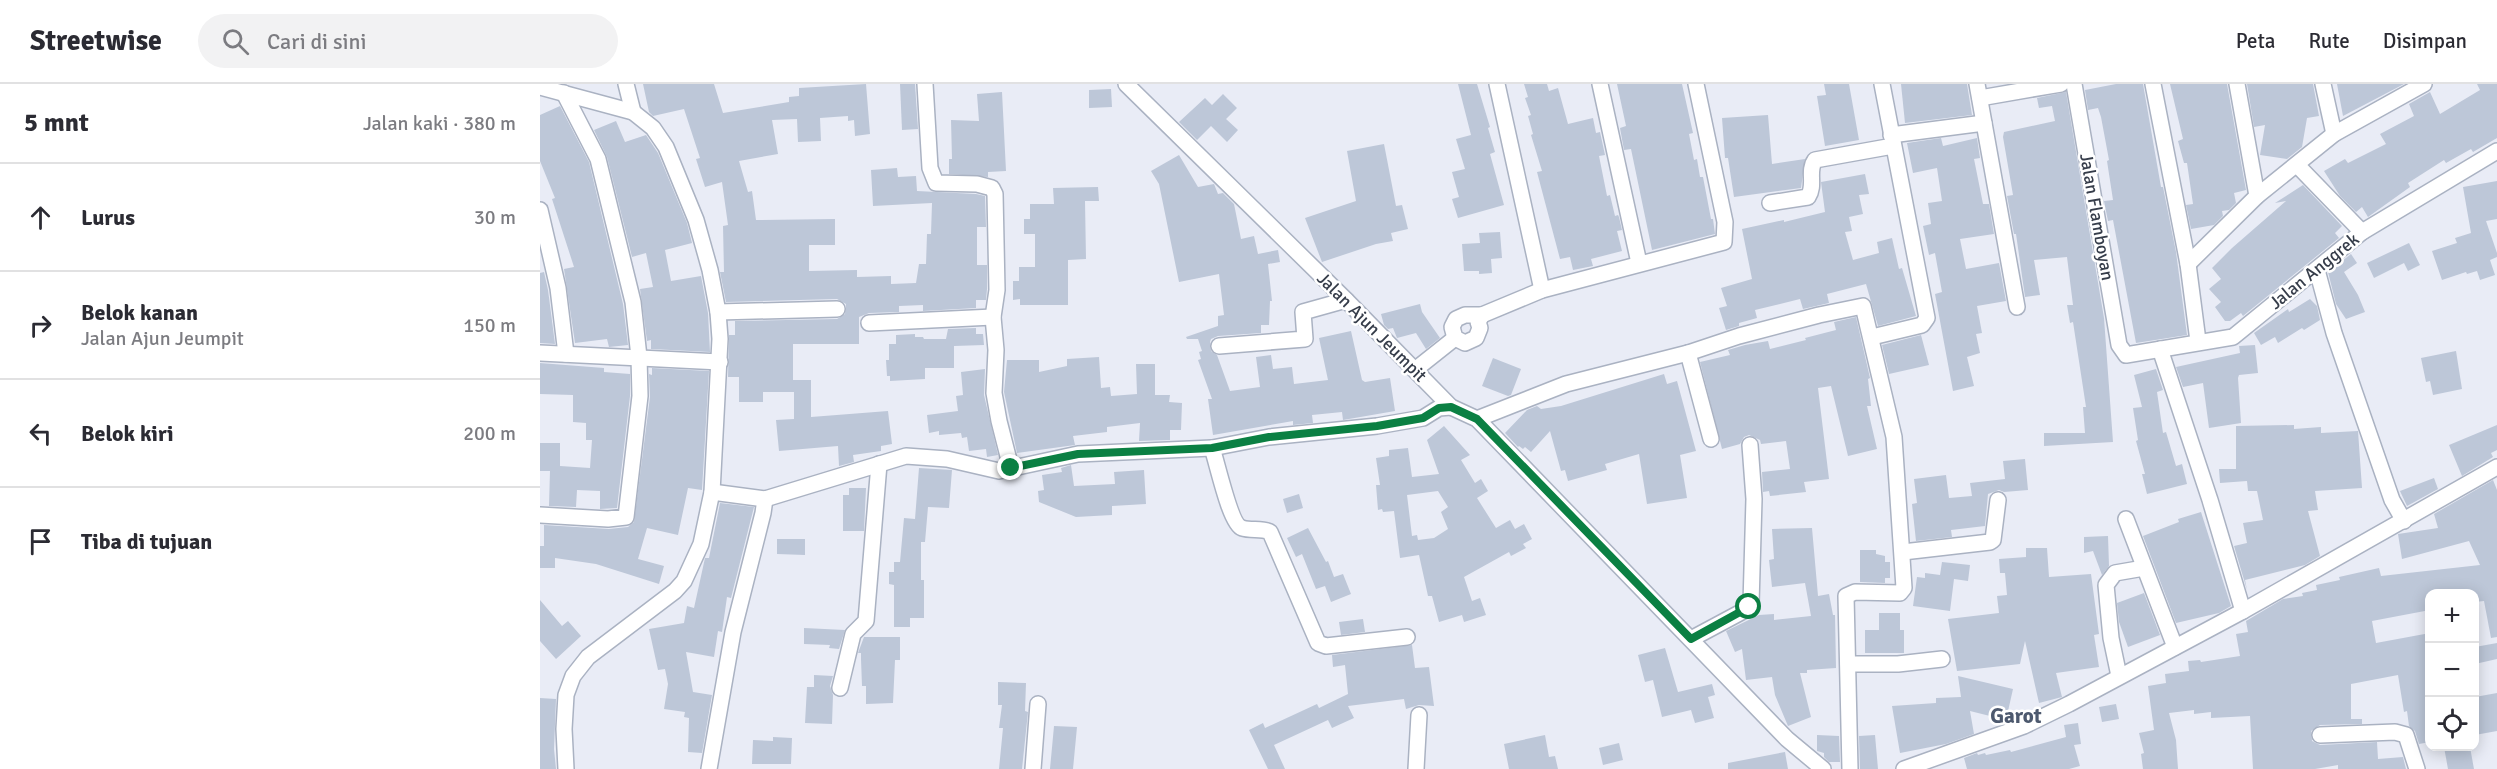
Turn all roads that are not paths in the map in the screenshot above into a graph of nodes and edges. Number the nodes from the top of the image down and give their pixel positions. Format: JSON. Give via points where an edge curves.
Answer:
{"nodes":[{"id":1,"x":626,"y":84,"type":"edge"},
{"id":2,"x":925,"y":84,"type":"edge"},
{"id":3,"x":1126,"y":84,"type":"edge"},
{"id":4,"x":1497,"y":84,"type":"edge"},
{"id":5,"x":1600,"y":84,"type":"edge"},
{"id":6,"x":1696,"y":84,"type":"edge"},
{"id":7,"x":1882,"y":84,"type":"edge"},
{"id":8,"x":2061,"y":84,"type":"edge"},
{"id":9,"x":2074,"y":84,"type":"edge"},
{"id":10,"x":2153,"y":84,"type":"edge"},
{"id":11,"x":2237,"y":84,"type":"edge"},
{"id":12,"x":2324,"y":84,"type":"edge"},
{"id":13,"x":2424,"y":84,"type":"edge"},
{"id":14,"x":540,"y":87,"type":"edge"},
{"id":15,"x":1978,"y":91,"type":"edge"},
{"id":16,"x":564,"y":93,"type":"junction"},
{"id":17,"x":633,"y":112,"type":"junction"},
{"id":18,"x":1984,"y":123,"type":"junction"},
{"id":19,"x":2334,"y":134,"type":"junction"},
{"id":20,"x":1892,"y":141,"type":"junction"},
{"id":21,"x":2497,"y":151,"type":"edge"},
{"id":22,"x":2297,"y":165,"type":"junction"},
{"id":23,"x":2257,"y":196,"type":"junction"},
{"id":24,"x":1770,"y":203,"type":"dead end"},
{"id":25,"x":540,"y":210,"type":"edge"},
{"id":26,"x":2362,"y":232,"type":"junction"},
{"id":27,"x":1640,"y":263,"type":"junction"},
{"id":28,"x":2188,"y":264,"type":"junction"},
{"id":29,"x":2317,"y":270,"type":"junction"},
{"id":30,"x":1542,"y":290,"type":"junction"},
{"id":31,"x":1346,"y":300,"type":"junction"},
{"id":32,"x":2017,"y":307,"type":"dead end"},
{"id":33,"x":837,"y":309,"type":"dead end"},
{"id":34,"x":718,"y":312,"type":"junction"},
{"id":35,"x":1482,"y":315,"type":"junction"},
{"id":36,"x":993,"y":317,"type":"junction"},
{"id":37,"x":869,"y":323,"type":"dead end"},
{"id":38,"x":1872,"y":337,"type":"junction"},
{"id":39,"x":1455,"y":338,"type":"junction"},
{"id":40,"x":2198,"y":341,"type":"junction"},
{"id":41,"x":1219,"y":346,"type":"dead end"},
{"id":42,"x":2160,"y":349,"type":"junction"},
{"id":43,"x":2122,"y":350,"type":"joint"},
{"id":44,"x":540,"y":353,"type":"edge"},
{"id":45,"x":1688,"y":353,"type":"junction"},
{"id":46,"x":566,"y":354,"type":"junction"},
{"id":47,"x":639,"y":357,"type":"junction"},
{"id":48,"x":720,"y":362,"type":"junction"},
{"id":49,"x":1416,"y":369,"type":"junction"},
{"id":50,"x":1445,"y":407,"type":"junction"},
{"id":51,"x":1477,"y":419,"type":"junction"},
{"id":52,"x":1711,"y":440,"type":"dead end"},
{"id":53,"x":1750,"y":445,"type":"dead end"},
{"id":54,"x":1212,"y":448,"type":"junction"},
{"id":55,"x":879,"y":464,"type":"junction"},
{"id":56,"x":1011,"y":468,"type":"junction"},
{"id":57,"x":2496,"y":471,"type":"edge"},
{"id":58,"x":712,"y":492,"type":"junction"},
{"id":59,"x":765,"y":499,"type":"junction"},
{"id":60,"x":1998,"y":500,"type":"dead end"},
{"id":61,"x":540,"y":515,"type":"edge"},
{"id":62,"x":2126,"y":519,"type":"dead end"},
{"id":63,"x":2404,"y":521,"type":"junction"},
{"id":64,"x":1903,"y":552,"type":"junction"},
{"id":65,"x":2144,"y":568,"type":"junction"},
{"id":66,"x":2243,"y":611,"type":"junction"},
{"id":67,"x":1407,"y":637,"type":"dead end"},
{"id":68,"x":1691,"y":639,"type":"junction"},
{"id":69,"x":2175,"y":646,"type":"junction"},
{"id":70,"x":1942,"y":659,"type":"dead end"},
{"id":71,"x":1848,"y":664,"type":"junction"},
{"id":72,"x":2119,"y":676,"type":"junction"},
{"id":73,"x":840,"y":688,"type":"dead end"},
{"id":74,"x":1038,"y":704,"type":"dead end"},
{"id":75,"x":1419,"y":715,"type":"dead end"},
{"id":76,"x":2320,"y":735,"type":"dead end"},
{"id":77,"x":566,"y":769,"type":"edge"},
{"id":78,"x":709,"y":769,"type":"edge"},
{"id":79,"x":1033,"y":769,"type":"edge"},
{"id":80,"x":1416,"y":769,"type":"edge"},
{"id":81,"x":1823,"y":769,"type":"edge"},
{"id":82,"x":1850,"y":769,"type":"edge"},
{"id":83,"x":1904,"y":769,"type":"edge"},
{"id":84,"x":2417,"y":769,"type":"edge"}],
"edges":[{"from":1,"to":17,"type":"street"},
{"from":2,"to":36,"type":"street","via":[[930,168],[936,183],[977,184],[992,188],[995,194],[997,290]]},
{"from":3,"to":31,"type":"street","name":"Jalan Ajun Jeumpit"},
{"from":4,"to":30,"type":"street"},
{"from":5,"to":27,"type":"street"},
{"from":6,"to":27,"type":"street","via":[[1725,222],[1724,242]]},
{"from":7,"to":20,"type":"street"},
{"from":8,"to":15,"type":"street"},
{"from":9,"to":43,"type":"street","name":"Jalan Flamboyan"},
{"from":10,"to":28,"type":"street"},
{"from":11,"to":23,"type":"street"},
{"from":12,"to":19,"type":"street"},
{"from":13,"to":19,"type":"street"},
{"from":14,"to":16,"type":"street"},
{"from":15,"to":18,"type":"street"},
{"from":16,"to":17,"type":"street"},
{"from":16,"to":47,"type":"street","via":[[598,159],[633,302]]},
{"from":17,"to":34,"type":"street","via":[[653,128],[666,147],[696,220]]},
{"from":18,"to":20,"type":"street"},
{"from":18,"to":32,"type":"street"},
{"from":19,"to":22,"type":"street"},
{"from":20,"to":24,"type":"street","via":[[1815,160],[1808,197]]},
{"from":20,"to":38,"type":"street","via":[[1927,318],[1922,325]]},
{"from":21,"to":26,"type":"street","name":"Jalan Anggrek"},
{"from":22,"to":23,"type":"street"},
{"from":22,"to":26,"type":"street"},
{"from":23,"to":28,"type":"street"},
{"from":25,"to":46,"type":"street","via":[[558,288]]},
{"from":26,"to":29,"type":"street","name":"Jalan Anggrek"},
{"from":27,"to":30,"type":"street"},
{"from":28,"to":40,"type":"street"},
{"from":29,"to":40,"type":"street","name":"Jalan Anggrek","via":[[2233,337]]},
{"from":29,"to":63,"type":"street","via":[[2334,333],[2392,500]]},
{"from":30,"to":35,"type":"street"},
{"from":31,"to":41,"type":"street","via":[[1303,312],[1305,339]]},
{"from":31,"to":49,"type":"street","name":"Jalan Ajun Jeumpit"},
{"from":33,"to":34,"type":"street"},
{"from":34,"to":48,"type":"street"},
{"from":35,"to":39,"type":"street","via":[[1456,319],[1452,327]]},
{"from":35,"to":39,"type":"street","via":[[1476,339],[1465,342]]},
{"from":36,"to":37,"type":"street"},
{"from":36,"to":56,"type":"street","via":[[994,393]]},
{"from":38,"to":45,"type":"street","via":[[1866,312],[1859,306]]},
{"from":38,"to":64,"type":"street","via":[[1894,437]]},
{"from":39,"to":49,"type":"street"},
{"from":40,"to":42,"type":"street","name":"Jalan Anggrek"},
{"from":42,"to":43,"type":"street","name":"Jalan Anggrek","via":[[2126,355]]},
{"from":42,"to":66,"type":"street"},
{"from":44,"to":46,"type":"street"},
{"from":45,"to":51,"type":"street","via":[[1566,384]]},
{"from":45,"to":52,"type":"street"},
{"from":46,"to":47,"type":"street"},
{"from":47,"to":48,"type":"street"},
{"from":47,"to":61,"type":"street","via":[[639,396],[626,517]]},
{"from":48,"to":58,"type":"street"},
{"from":49,"to":50,"type":"street","name":"Jalan Ajun Jeumpit"},
{"from":50,"to":51,"type":"street","name":"Jalan Ajun Jeumpit"},
{"from":50,"to":54,"type":"street","via":[[1423,418]]},
{"from":51,"to":68,"type":"street","name":"Jalan Ajun Jeumpit"},
{"from":53,"to":68,"type":"street","via":[[1754,499],[1751,604]]},
{"from":54,"to":56,"type":"street","via":[[1078,454]]},
{"from":54,"to":67,"type":"street","via":[[1237,525],[1270,532],[1318,643],[1326,646]]},
{"from":55,"to":56,"type":"street","via":[[906,456],[923,456],[999,471]]},
{"from":55,"to":59,"type":"street"},
{"from":55,"to":73,"type":"street","via":[[866,621],[853,634]]},
{"from":57,"to":63,"type":"street"},
{"from":58,"to":59,"type":"street"},
{"from":58,"to":77,"type":"street","via":[[701,543],[684,581],[588,657],[573,676],[566,695]]},
{"from":59,"to":78,"type":"street","via":[[733,632]]},
{"from":60,"to":64,"type":"street","via":[[1990,542]]},
{"from":62,"to":65,"type":"street"},
{"from":63,"to":66,"type":"street"},
{"from":64,"to":71,"type":"street","via":[[1904,588],[1900,593],[1855,592],[1846,596]]},
{"from":65,"to":69,"type":"street"},
{"from":65,"to":72,"type":"street","via":[[2115,573],[2106,585]]},
{"from":66,"to":69,"type":"street"},
{"from":68,"to":81,"type":"street","name":"Jalan Ajun Jeumpit","via":[[1787,739]]},
{"from":69,"to":72,"type":"street"},
{"from":70,"to":71,"type":"street"},
{"from":71,"to":82,"type":"street"},
{"from":72,"to":83,"type":"street","via":[[2024,726]]},
{"from":74,"to":79,"type":"street"},
{"from":75,"to":80,"type":"street"},
{"from":76,"to":84,"type":"street","via":[[2406,735]]}]}
